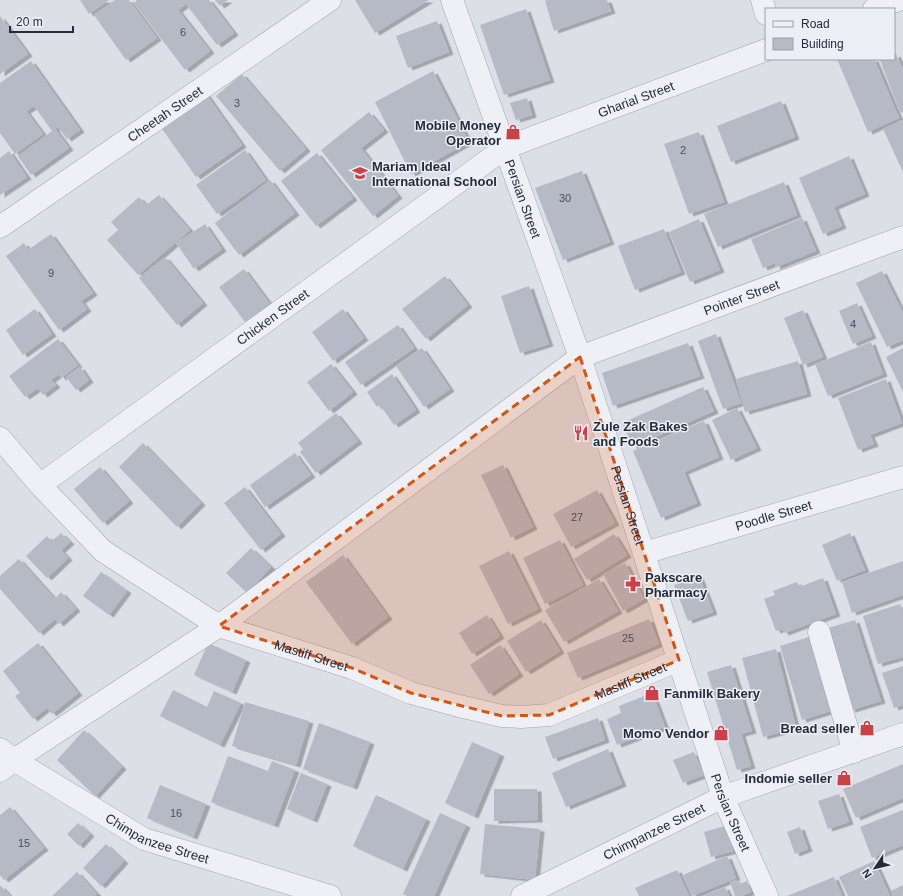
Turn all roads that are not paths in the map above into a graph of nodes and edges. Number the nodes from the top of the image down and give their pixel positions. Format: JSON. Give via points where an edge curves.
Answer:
{"nodes":[{"id":1,"x":330,"y":0,"type":"edge"},
{"id":2,"x":452,"y":0,"type":"edge"},
{"id":3,"x":762,"y":0,"type":"edge"},
{"id":4,"x":898,"y":0,"type":"edge"},
{"id":5,"x":877,"y":8,"type":"edge"},
{"id":6,"x":765,"y":10,"type":"edge"},
{"id":7,"x":765,"y":50,"type":"edge"},
{"id":8,"x":505,"y":148,"type":"junction"},
{"id":9,"x":0,"y":228,"type":"edge"},
{"id":10,"x":903,"y":237,"type":"edge"},
{"id":11,"x":580,"y":357,"type":"junction"},
{"id":12,"x":0,"y":438,"type":"edge"},
{"id":13,"x":903,"y":477,"type":"edge"},
{"id":14,"x":40,"y":485,"type":"junction"},
{"id":15,"x":644,"y":553,"type":"junction"},
{"id":16,"x":219,"y":626,"type":"junction"},
{"id":17,"x":819,"y":632,"type":"dead end"},
{"id":18,"x":679,"y":660,"type":"junction"},
{"id":19,"x":903,"y":734,"type":"edge"},
{"id":20,"x":854,"y":752,"type":"junction"},
{"id":21,"x":5,"y":760,"type":"edge"},
{"id":22,"x":723,"y":797,"type":"junction"},
{"id":23,"x":330,"y":896,"type":"edge"},
{"id":24,"x":522,"y":896,"type":"edge"},
{"id":25,"x":767,"y":896,"type":"edge"}],
"edges":[{"from":1,"to":9,"type":"street","name":"Cheetah Street"},
{"from":2,"to":8,"type":"street","name":"Persian Street"},
{"from":3,"to":6,"type":"street"},
{"from":4,"to":5,"type":"street"},
{"from":7,"to":8,"type":"street","name":"Gharial Street"},
{"from":8,"to":11,"type":"street","name":"Persian Street"},
{"from":8,"to":14,"type":"street","name":"Chicken Street"},
{"from":10,"to":11,"type":"street","name":"Pointer Street"},
{"from":11,"to":15,"type":"street","name":"Persian Street"},
{"from":11,"to":16,"type":"street","name":"Pointer Street"},
{"from":12,"to":14,"type":"street","name":"Mastiff Street"},
{"from":13,"to":15,"type":"street","name":"Poodle Street"},
{"from":14,"to":16,"type":"street","name":"Mastiff Street","via":[[103,551]]},
{"from":15,"to":18,"type":"street","name":"Persian Street"},
{"from":16,"to":18,"type":"street","name":"Mastiff Street","via":[[352,668],[412,692],[502,716],[549,715]]},
{"from":16,"to":21,"type":"street","name":"Pointer Street"},
{"from":17,"to":20,"type":"street"},
{"from":18,"to":22,"type":"street","name":"Persian Street"},
{"from":19,"to":20,"type":"street","name":"Chimpanzee Street"},
{"from":20,"to":22,"type":"street","name":"Chimpanzee Street"},
{"from":21,"to":23,"type":"street","name":"Chimpanzee Street","via":[[144,840]]},
{"from":22,"to":24,"type":"street","name":"Chimpanzee Street"},
{"from":22,"to":25,"type":"street","name":"Persian Street"}]}
